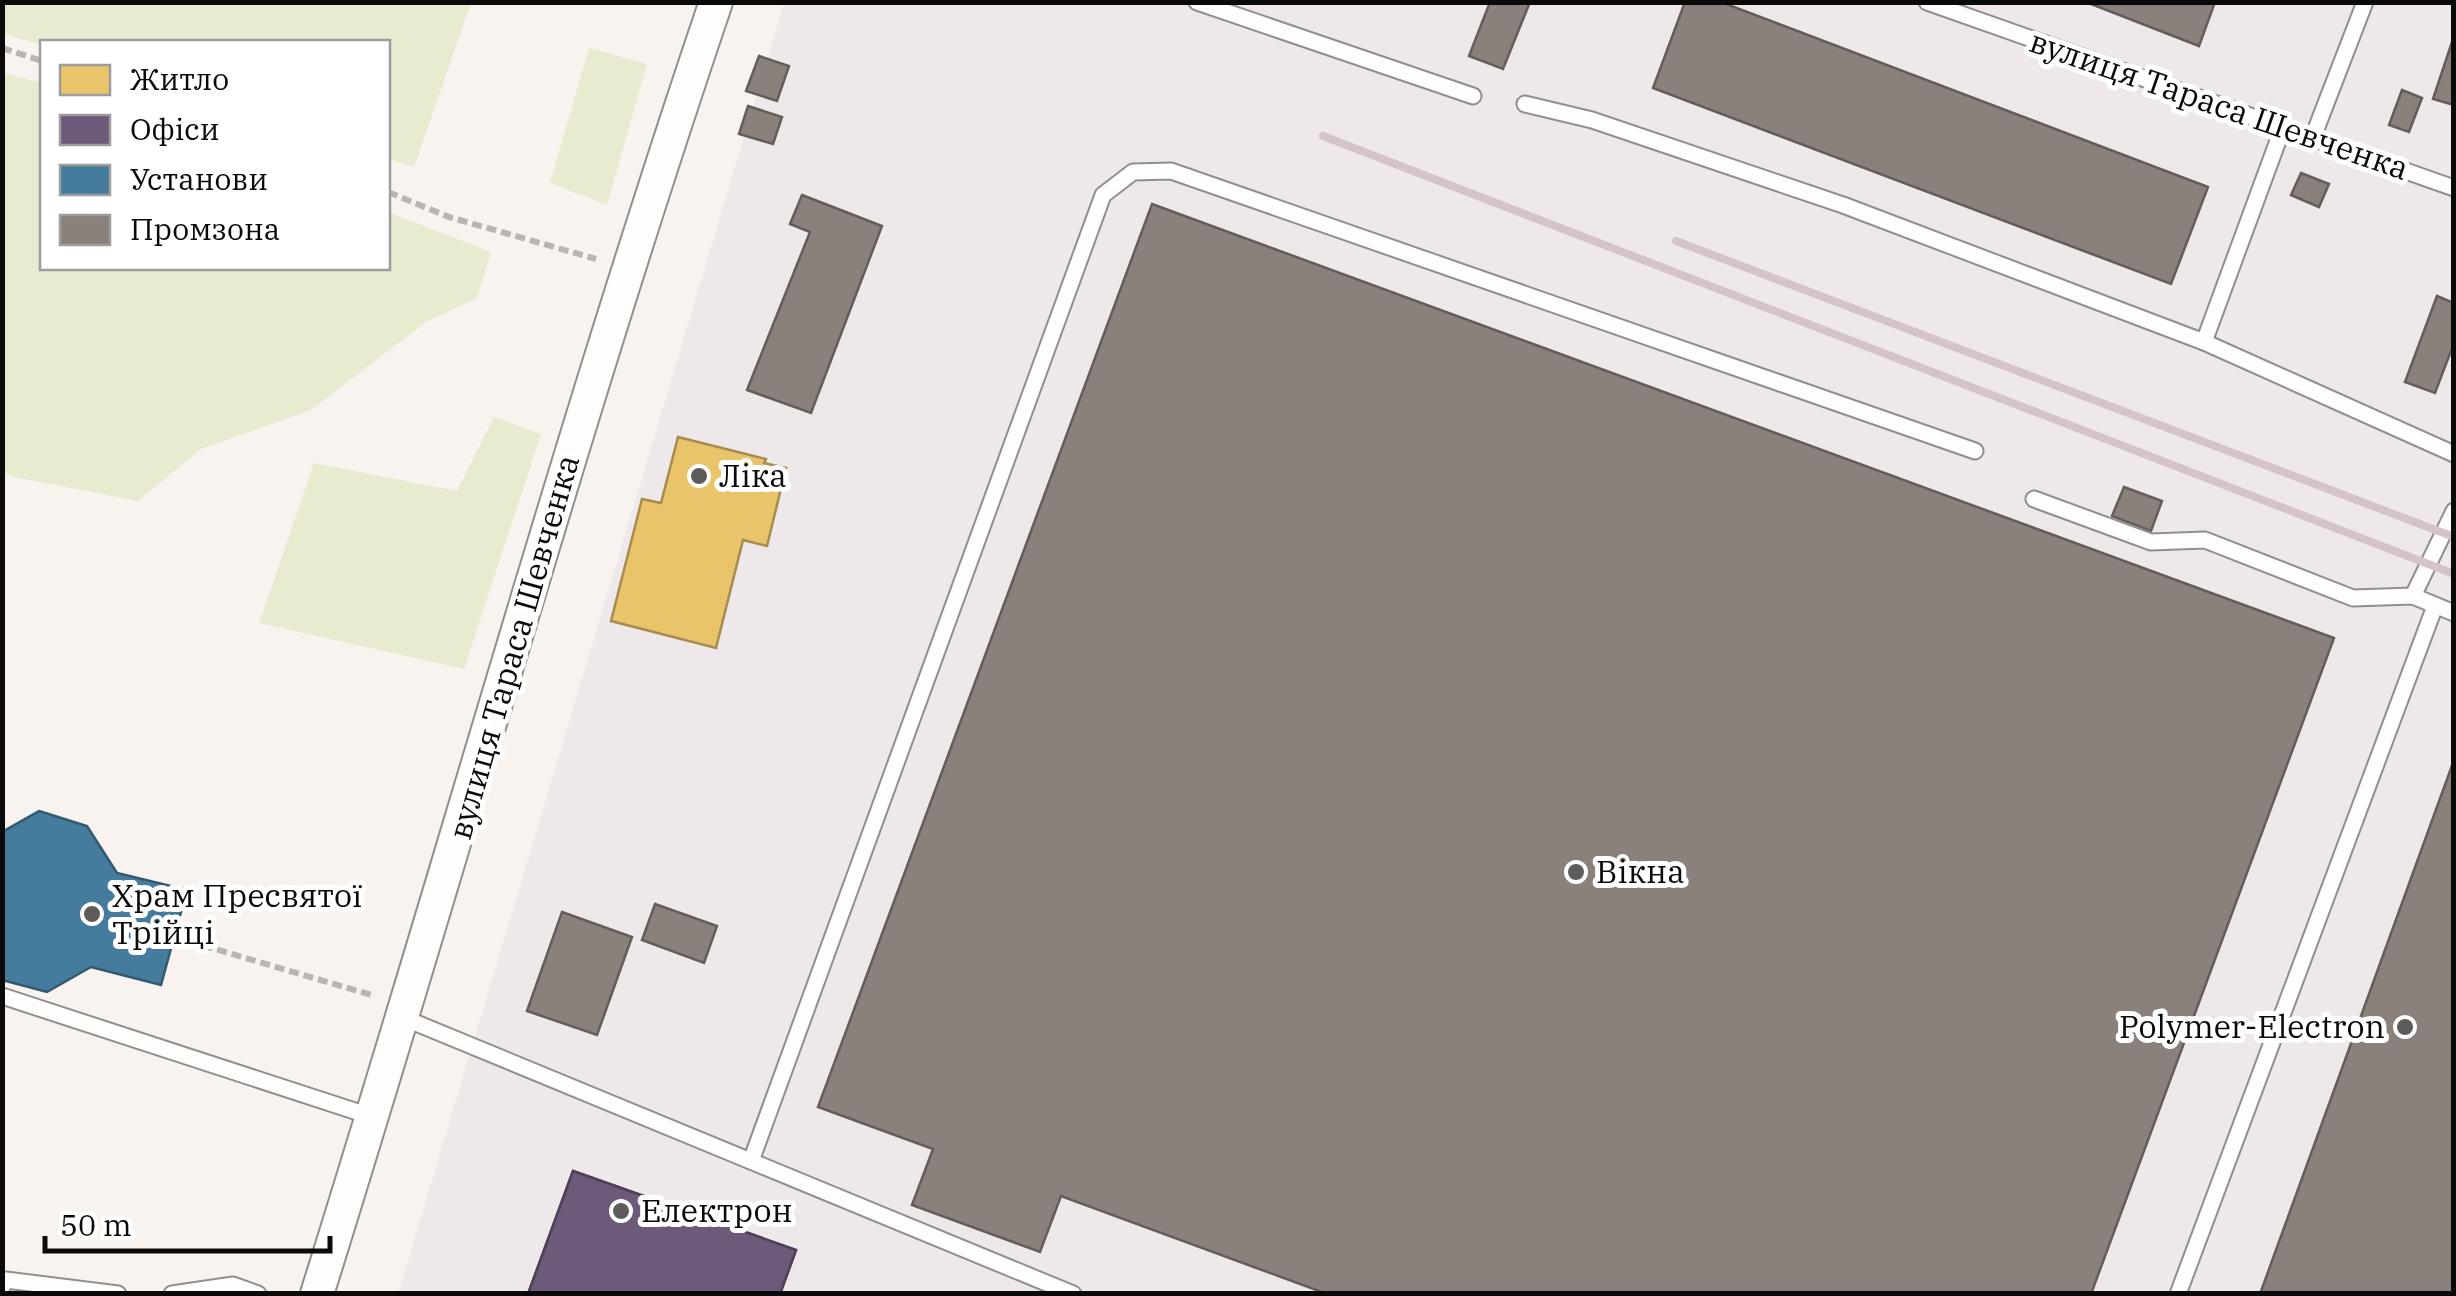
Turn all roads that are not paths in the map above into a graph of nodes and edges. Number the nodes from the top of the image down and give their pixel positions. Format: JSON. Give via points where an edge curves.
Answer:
{"nodes":[{"id":1,"x":716,"y":2,"type":"edge"},
{"id":2,"x":1197,"y":2,"type":"edge"},
{"id":3,"x":1928,"y":2,"type":"edge"},
{"id":4,"x":2365,"y":2,"type":"edge"},
{"id":5,"x":1473,"y":96,"type":"dead end"},
{"id":6,"x":1525,"y":104,"type":"dead end"},
{"id":7,"x":2283,"y":127,"type":"junction"},
{"id":8,"x":2314,"y":137,"type":"junction"},
{"id":9,"x":2454,"y":188,"type":"edge"},
{"id":10,"x":2204,"y":342,"type":"junction"},
{"id":11,"x":1975,"y":450,"type":"dead end"},
{"id":12,"x":2454,"y":454,"type":"edge"},
{"id":13,"x":2034,"y":498,"type":"dead end"},
{"id":14,"x":2454,"y":511,"type":"edge"},
{"id":15,"x":2413,"y":596,"type":"junction"},
{"id":16,"x":2435,"y":606,"type":"junction"},
{"id":17,"x":2454,"y":613,"type":"edge"},
{"id":18,"x":2,"y":996,"type":"edge"},
{"id":19,"x":393,"y":1008,"type":"junction"},
{"id":20,"x":373,"y":1117,"type":"junction"},
{"id":21,"x":750,"y":1161,"type":"junction"},
{"id":22,"x":2,"y":1287,"type":"edge"},
{"id":23,"x":118,"y":1294,"type":"edge"},
{"id":24,"x":172,"y":1294,"type":"edge"},
{"id":25,"x":258,"y":1294,"type":"edge"},
{"id":26,"x":318,"y":1294,"type":"edge"},
{"id":27,"x":1073,"y":1294,"type":"edge"},
{"id":28,"x":2178,"y":1294,"type":"edge"}],
"edges":[{"from":1,"to":19,"type":"street","name":"вулиця Тараса Шевченка"},
{"from":2,"to":5,"type":"lane"},
{"from":3,"to":7,"type":"lane","name":"вулиця Тараса Шевченка"},
{"from":4,"to":8,"type":"lane"},
{"from":6,"to":10,"type":"lane","via":[[1592,120],[1844,206]]},
{"from":7,"to":8,"type":"lane","name":"вулиця Тараса Шевченка"},
{"from":7,"to":10,"type":"lane"},
{"from":8,"to":9,"type":"lane","name":"вулиця Тараса Шевченка"},
{"from":10,"to":12,"type":"lane"},
{"from":11,"to":21,"type":"lane","via":[[1172,171],[1132,172],[1104,195]]},
{"from":13,"to":15,"type":"lane","via":[[2151,542],[2205,540],[2353,598]]},
{"from":14,"to":15,"type":"lane"},
{"from":15,"to":16,"type":"lane"},
{"from":16,"to":17,"type":"lane"},
{"from":16,"to":28,"type":"lane"},
{"from":18,"to":20,"type":"lane"},
{"from":19,"to":20,"type":"street","name":"вулиця Тараса Шевченка"},
{"from":19,"to":21,"type":"lane"},
{"from":20,"to":26,"type":"street","name":"вулиця Тараса Шевченка"},
{"from":21,"to":27,"type":"lane"},
{"from":22,"to":23,"type":"lane","via":[[6,1280]]},
{"from":24,"to":25,"type":"lane","via":[[232,1285]]}]}
